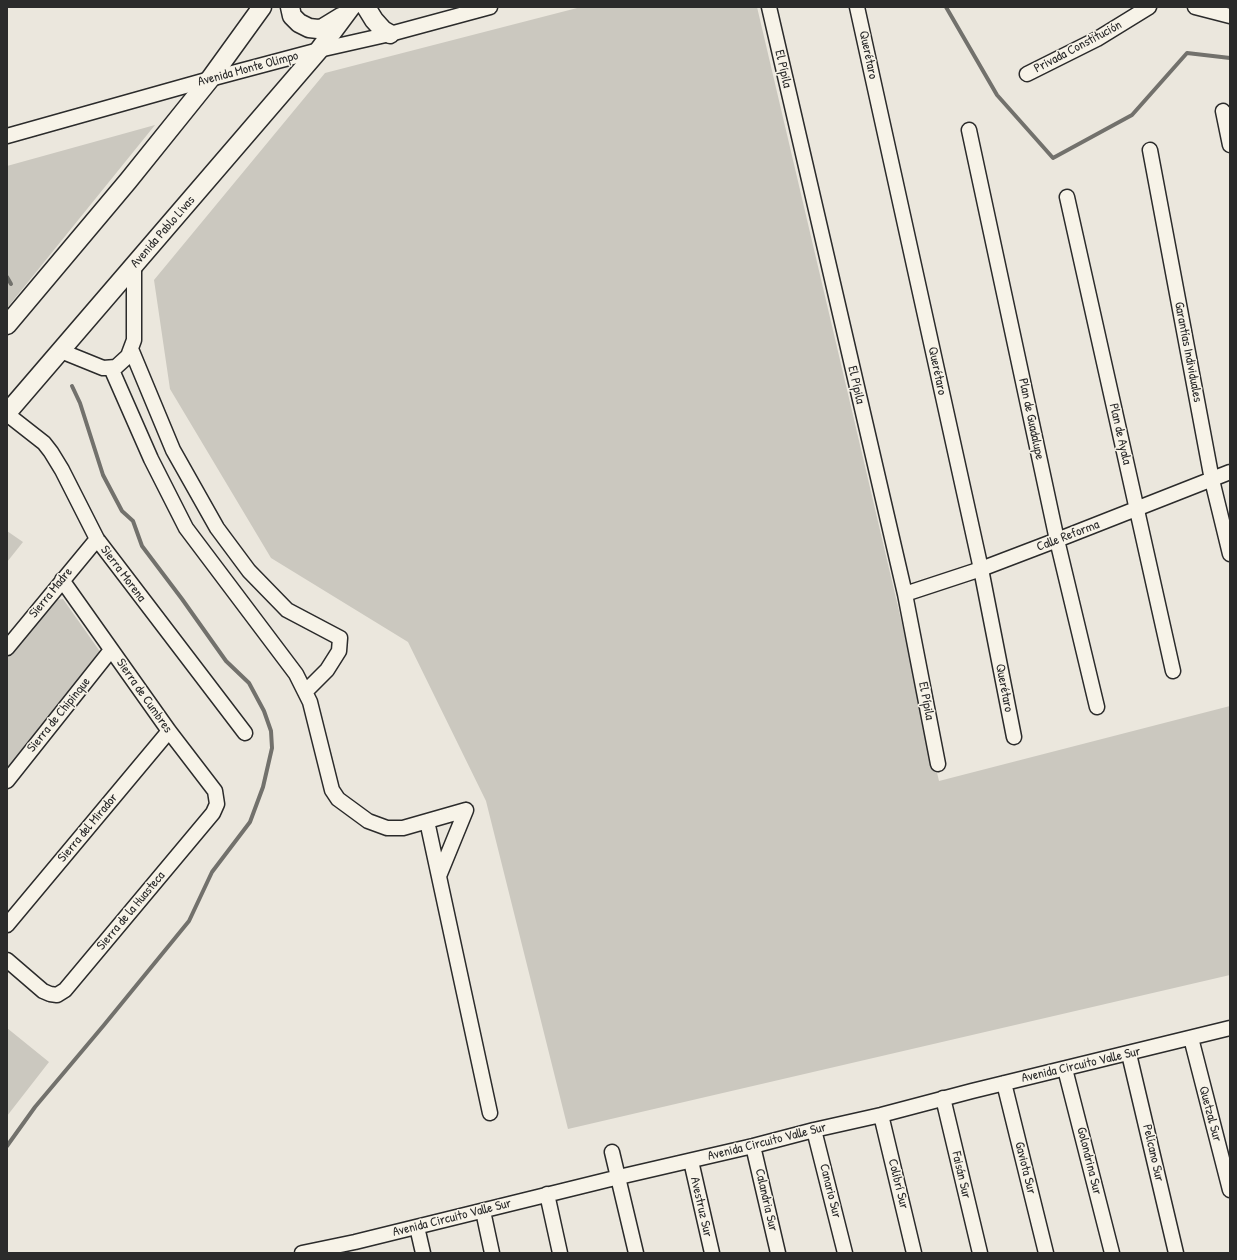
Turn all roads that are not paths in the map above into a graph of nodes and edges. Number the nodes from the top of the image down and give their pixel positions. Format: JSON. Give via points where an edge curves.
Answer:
{"nodes":[{"id":1,"x":262,"y":7,"type":"edge"},
{"id":2,"x":290,"y":7,"type":"edge"},
{"id":3,"x":366,"y":7,"type":"edge"},
{"id":4,"x":490,"y":7,"type":"edge"},
{"id":5,"x":769,"y":7,"type":"edge"},
{"id":6,"x":857,"y":7,"type":"edge"},
{"id":7,"x":1149,"y":7,"type":"edge"},
{"id":8,"x":1199,"y":8,"type":"edge"},
{"id":9,"x":349,"y":10,"type":"edge"},
{"id":10,"x":1230,"y":16,"type":"edge"},
{"id":11,"x":390,"y":34,"type":"junction"},
{"id":12,"x":319,"y":50,"type":"junction"},
{"id":13,"x":1027,"y":74,"type":"dead end"},
{"id":14,"x":210,"y":79,"type":"junction"},
{"id":15,"x":1223,"y":111,"type":"dead end"},
{"id":16,"x":969,"y":130,"type":"dead end"},
{"id":17,"x":7,"y":136,"type":"edge"},
{"id":18,"x":1230,"y":145,"type":"edge"},
{"id":19,"x":1150,"y":150,"type":"dead end"},
{"id":20,"x":1067,"y":198,"type":"dead end"},
{"id":21,"x":134,"y":266,"type":"junction"},
{"id":22,"x":7,"y":325,"type":"edge"},
{"id":23,"x":131,"y":349,"type":"junction"},
{"id":24,"x":61,"y":351,"type":"junction"},
{"id":25,"x":111,"y":368,"type":"junction"},
{"id":26,"x":7,"y":413,"type":"edge"},
{"id":27,"x":1230,"y":472,"type":"edge"},
{"id":28,"x":1212,"y":480,"type":"junction"},
{"id":29,"x":1137,"y":510,"type":"junction"},
{"id":30,"x":97,"y":539,"type":"junction"},
{"id":31,"x":1057,"y":540,"type":"junction"},
{"id":32,"x":1230,"y":554,"type":"edge"},
{"id":33,"x":981,"y":569,"type":"junction"},
{"id":34,"x":62,"y":580,"type":"junction"},
{"id":35,"x":905,"y":594,"type":"junction"},
{"id":36,"x":7,"y":648,"type":"edge"},
{"id":37,"x":111,"y":650,"type":"junction"},
{"id":38,"x":1173,"y":671,"type":"dead end"},
{"id":39,"x":305,"y":692,"type":"junction"},
{"id":40,"x":1097,"y":707,"type":"dead end"},
{"id":41,"x":169,"y":731,"type":"junction"},
{"id":42,"x":245,"y":733,"type":"dead end"},
{"id":43,"x":1014,"y":737,"type":"dead end"},
{"id":44,"x":938,"y":764,"type":"dead end"},
{"id":45,"x":7,"y":781,"type":"edge"},
{"id":46,"x":213,"y":813,"type":"joint"},
{"id":47,"x":427,"y":821,"type":"junction"},
{"id":48,"x":439,"y":876,"type":"junction"},
{"id":49,"x":7,"y":926,"type":"edge"},
{"id":50,"x":7,"y":960,"type":"edge"},
{"id":51,"x":1230,"y":1028,"type":"edge"},
{"id":52,"x":1191,"y":1038,"type":"junction"},
{"id":53,"x":1129,"y":1054,"type":"junction"},
{"id":54,"x":1065,"y":1069,"type":"junction"},
{"id":55,"x":1004,"y":1083,"type":"junction"},
{"id":56,"x":943,"y":1098,"type":"junction"},
{"id":57,"x":490,"y":1113,"type":"dead end"},
{"id":58,"x":881,"y":1115,"type":"junction"},
{"id":59,"x":814,"y":1130,"type":"junction"},
{"id":60,"x":753,"y":1146,"type":"junction"},
{"id":61,"x":612,"y":1152,"type":"dead end"},
{"id":62,"x":690,"y":1160,"type":"junction"},
{"id":63,"x":619,"y":1177,"type":"junction"},
{"id":64,"x":1230,"y":1190,"type":"edge"},
{"id":65,"x":547,"y":1194,"type":"junction"},
{"id":66,"x":483,"y":1211,"type":"junction"},
{"id":67,"x":417,"y":1227,"type":"junction"},
{"id":68,"x":356,"y":1248,"type":"edge"},
{"id":69,"x":302,"y":1253,"type":"edge"},
{"id":70,"x":424,"y":1253,"type":"edge"},
{"id":71,"x":492,"y":1253,"type":"edge"},
{"id":72,"x":560,"y":1253,"type":"edge"},
{"id":73,"x":636,"y":1253,"type":"edge"},
{"id":74,"x":712,"y":1253,"type":"edge"},
{"id":75,"x":778,"y":1253,"type":"edge"},
{"id":76,"x":845,"y":1253,"type":"edge"},
{"id":77,"x":914,"y":1253,"type":"edge"},
{"id":78,"x":980,"y":1253,"type":"edge"},
{"id":79,"x":1046,"y":1253,"type":"edge"},
{"id":80,"x":1112,"y":1253,"type":"edge"},
{"id":81,"x":1176,"y":1253,"type":"edge"}],
"edges":[{"from":1,"to":14,"type":"main road"},
{"from":2,"to":9,"type":"main road","via":[[292,16],[299,23],[318,29]]},
{"from":3,"to":11,"type":"main road","via":[[374,20]]},
{"from":4,"to":11,"type":"street","name":"Avenida Monte Olimpo"},
{"from":5,"to":35,"type":"street","name":"El Pípila"},
{"from":6,"to":33,"type":"street","name":"Querétaro"},
{"from":7,"to":13,"type":"street","name":"Privada Constitución","via":[[1097,39]]},
{"from":8,"to":10,"type":"street"},
{"from":9,"to":12,"type":"main road","name":"Avenida Pablo Livas"},
{"from":11,"to":12,"type":"street","name":"Avenida Monte Olimpo"},
{"from":12,"to":14,"type":"street","name":"Avenida Monte Olimpo"},
{"from":12,"to":21,"type":"main road","name":"Avenida Pablo Livas"},
{"from":14,"to":17,"type":"street","name":"Avenida Monte Olimpo"},
{"from":14,"to":22,"type":"main road"},
{"from":15,"to":18,"type":"street"},
{"from":16,"to":31,"type":"street","name":"Plan de Guadalupe"},
{"from":19,"to":28,"type":"street","name":"Garantías Individuales"},
{"from":20,"to":29,"type":"street","name":"Plan de Ayala"},
{"from":21,"to":23,"type":"street","via":[[134,340]]},
{"from":21,"to":24,"type":"main road","name":"Avenida Pablo Livas"},
{"from":23,"to":25,"type":"street","via":[[128,356],[116,367]]},
{"from":23,"to":39,"type":"street","via":[[173,450],[217,528],[249,571],[288,610],[340,638],[339,650],[327,670]]},
{"from":24,"to":25,"type":"street","via":[[103,368]]},
{"from":24,"to":26,"type":"main road","name":"Avenida Pablo Livas"},
{"from":25,"to":39,"type":"street","via":[[186,528],[296,674]]},
{"from":26,"to":30,"type":"street","name":"Sierra Morena","via":[[44,443],[56,458]]},
{"from":27,"to":28,"type":"street","name":"Calle Reforma"},
{"from":28,"to":29,"type":"street","name":"Calle Reforma"},
{"from":28,"to":32,"type":"street","name":"Garantías Individuales"},
{"from":29,"to":31,"type":"street","name":"Calle Reforma"},
{"from":29,"to":38,"type":"street","name":"Plan de Ayala"},
{"from":30,"to":34,"type":"street","name":"Sierra Madre"},
{"from":30,"to":42,"type":"street","name":"Sierra Morena"},
{"from":31,"to":33,"type":"street","name":"Calle Reforma"},
{"from":31,"to":40,"type":"street","name":"Plan de Guadalupe"},
{"from":33,"to":35,"type":"street","name":"Calle Reforma"},
{"from":33,"to":43,"type":"street","name":"Querétaro"},
{"from":34,"to":36,"type":"street","name":"Sierra Madre"},
{"from":34,"to":37,"type":"street","name":"Sierra de Cumbres"},
{"from":35,"to":44,"type":"street","name":"El Pípila"},
{"from":37,"to":41,"type":"street","name":"Sierra de Cumbres"},
{"from":37,"to":45,"type":"street","name":"Sierra de Chipinque"},
{"from":39,"to":47,"type":"street","via":[[310,702],[332,790],[338,799],[368,821],[387,828],[404,828]]},
{"from":41,"to":46,"type":"street","name":"Sierra de Cumbres","via":[[215,791],[217,804]]},
{"from":41,"to":49,"type":"street","name":"Sierra del Mirador"},
{"from":46,"to":50,"type":"street","name":"Sierra de la Huasteca","via":[[65,990],[57,995],[43,991]]},
{"from":47,"to":48,"type":"street"},
{"from":47,"to":48,"type":"street","via":[[466,810]]},
{"from":48,"to":57,"type":"street"},
{"from":51,"to":52,"type":"street","name":"Avenida Circuito Valle Sur"},
{"from":52,"to":53,"type":"street","name":"Avenida Circuito Valle Sur"},
{"from":52,"to":64,"type":"street","name":"Quetzal Sur"},
{"from":53,"to":54,"type":"street","name":"Avenida Circuito Valle Sur"},
{"from":53,"to":81,"type":"street","name":"Pelícano Sur"},
{"from":54,"to":55,"type":"street","name":"Avenida Circuito Valle Sur"},
{"from":54,"to":80,"type":"street","name":"Golondrina Sur"},
{"from":55,"to":56,"type":"street","name":"Avenida Circuito Valle Sur"},
{"from":55,"to":79,"type":"street","name":"Gaviota Sur"},
{"from":56,"to":58,"type":"street","name":"Avenida Circuito Valle Sur"},
{"from":56,"to":78,"type":"street","name":"Faisán Sur"},
{"from":58,"to":59,"type":"street","name":"Avenida Circuito Valle Sur"},
{"from":58,"to":77,"type":"street","name":"Colibrí Sur"},
{"from":59,"to":60,"type":"street","name":"Avenida Circuito Valle Sur"},
{"from":59,"to":76,"type":"street","name":"Canario Sur"},
{"from":60,"to":62,"type":"street","name":"Avenida Circuito Valle Sur"},
{"from":60,"to":75,"type":"street","name":"Calandria Sur"},
{"from":61,"to":63,"type":"street"},
{"from":62,"to":63,"type":"street","name":"Avenida Circuito Valle Sur"},
{"from":62,"to":74,"type":"street","name":"Avestruz Sur"},
{"from":63,"to":65,"type":"street","name":"Avenida Circuito Valle Sur"},
{"from":63,"to":73,"type":"street"},
{"from":65,"to":66,"type":"street","name":"Avenida Circuito Valle Sur"},
{"from":65,"to":72,"type":"street"},
{"from":66,"to":67,"type":"street","name":"Avenida Circuito Valle Sur"},
{"from":66,"to":71,"type":"street"},
{"from":67,"to":68,"type":"street","name":"Avenida Circuito Valle Sur"},
{"from":67,"to":70,"type":"street"},
{"from":68,"to":69,"type":"street","name":"Avenida Circuito Valle Sur"}]}
